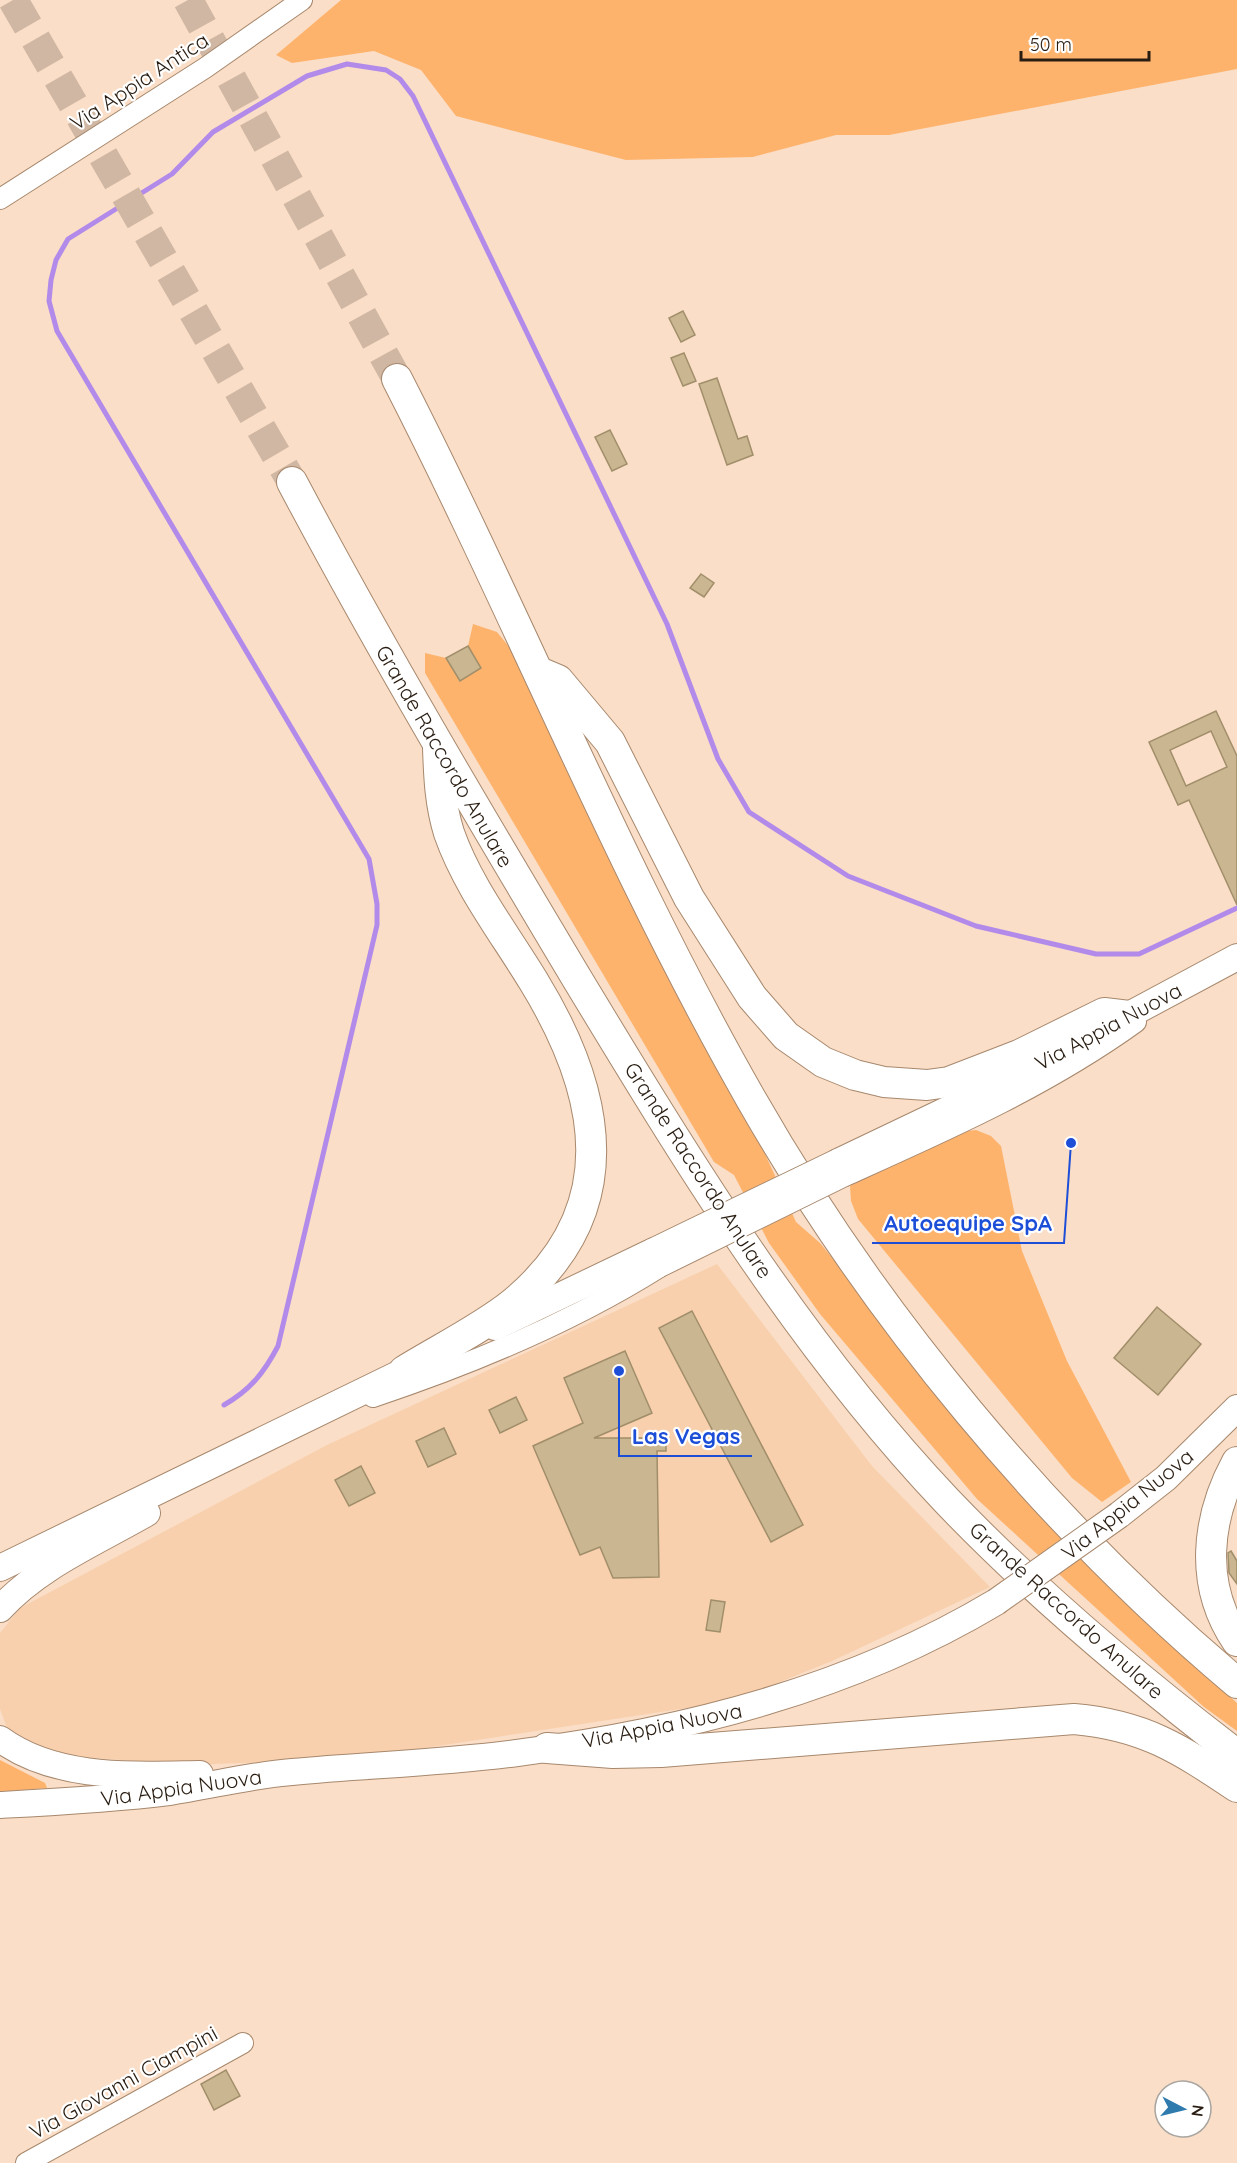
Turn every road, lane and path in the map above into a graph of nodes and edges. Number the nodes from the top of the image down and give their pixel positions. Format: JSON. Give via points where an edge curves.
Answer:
{"nodes":[{"id":1,"x":302,"y":0,"type":"edge"},
{"id":2,"x":0,"y":199,"type":"edge"},
{"id":3,"x":397,"y":379,"type":"tunnel mouth"},
{"id":4,"x":292,"y":482,"type":"tunnel mouth"},
{"id":5,"x":538,"y":672,"type":"junction"},
{"id":6,"x":438,"y":745,"type":"junction"},
{"id":7,"x":1237,"y":957,"type":"edge"},
{"id":8,"x":1191,"y":982,"type":"junction"},
{"id":9,"x":1129,"y":1016,"type":"junction"},
{"id":10,"x":841,"y":1169,"type":"junction"},
{"id":11,"x":657,"y":1259,"type":"junction"},
{"id":12,"x":404,"y":1371,"type":"junction"},
{"id":13,"x":1237,"y":1408,"type":"edge"},
{"id":14,"x":313,"y":1417,"type":"junction"},
{"id":15,"x":254,"y":1445,"type":"junction"},
{"id":16,"x":1237,"y":1462,"type":"edge"},
{"id":17,"x":49,"y":1544,"type":"junction"},
{"id":18,"x":0,"y":1560,"type":"edge"},
{"id":19,"x":0,"y":1568,"type":"edge"},
{"id":20,"x":0,"y":1609,"type":"edge"},
{"id":21,"x":1237,"y":1641,"type":"edge"},
{"id":22,"x":1237,"y":1683,"type":"edge"},
{"id":23,"x":0,"y":1739,"type":"edge"},
{"id":24,"x":547,"y":1748,"type":"junction"},
{"id":25,"x":1237,"y":1755,"type":"edge"},
{"id":26,"x":288,"y":1772,"type":"junction"},
{"id":27,"x":1237,"y":1787,"type":"edge"},
{"id":28,"x":0,"y":1805,"type":"edge"},
{"id":29,"x":243,"y":2043,"type":"dead end"},
{"id":30,"x":26,"y":2163,"type":"edge"}],
"edges":[{"from":1,"to":2,"type":"street","name":"Via Appia Antica"},
{"from":3,"to":5,"type":"highway"},
{"from":4,"to":6,"type":"highway","name":"Grande Raccordo Anulare","via":[[360,611]]},
{"from":5,"to":9,"type":"highway","via":[[558,680],[610,742],[689,898],[752,997],[786,1036],[823,1062],[884,1083],[949,1082],[1019,1055],[1104,1013]]},
{"from":5,"to":22,"type":"highway","via":[[615,837],[712,1028],[753,1103],[855,1262],[1010,1459],[1112,1565]]},
{"from":6,"to":12,"type":"highway","via":[[439,794],[449,833],[473,885],[561,1033],[586,1094],[593,1154],[579,1216],[569,1238],[545,1271],[511,1305]]},
{"from":6,"to":25,"type":"highway","name":"Grande Raccordo Anulare","via":[[643,1088],[781,1296],[843,1377],[931,1482],[1051,1602]]},
{"from":7,"to":8,"type":"main road","name":"Via Appia Nuova"},
{"from":8,"to":9,"type":"main road","name":"Via Appia Nuova"},
{"from":8,"to":10,"type":"street","name":"Via Appia Nuova","via":[[1102,1046],[994,1108]]},
{"from":9,"to":10,"type":"main road","name":"Via Appia Nuova"},
{"from":10,"to":11,"type":"main road","name":"Via Appia Nuova","bridge":true},
{"from":11,"to":12,"type":"main road","name":"Via Appia Nuova"},
{"from":11,"to":14,"type":"street","name":"Via Appia Nuova","via":[[620,1292],[456,1369]]},
{"from":12,"to":14,"type":"main road","name":"Via Appia Nuova"},
{"from":13,"to":24,"type":"main road","name":"Via Appia Nuova","bridge":true,"via":[[1171,1473],[1119,1515],[996,1602],[920,1642],[836,1678],[752,1707]]},
{"from":14,"to":15,"type":"main road","name":"Via Appia Nuova"},
{"from":15,"to":17,"type":"main road","name":"Via Appia Nuova"},
{"from":15,"to":20,"type":"main road","via":[[165,1504],[45,1571]]},
{"from":16,"to":21,"type":"highway","via":[[1219,1501],[1210,1554],[1222,1612]]},
{"from":17,"to":18,"type":"street"},
{"from":17,"to":19,"type":"main road","name":"Via Appia Nuova"},
{"from":23,"to":26,"type":"main road","via":[[42,1762],[95,1771]]},
{"from":24,"to":26,"type":"main road","name":"Via Appia Nuova"},
{"from":24,"to":27,"type":"highway","via":[[661,1752],[1074,1719],[1118,1724],[1162,1741]]},
{"from":26,"to":28,"type":"main road","name":"Via Appia Nuova","via":[[172,1791]]},
{"from":29,"to":30,"type":"street","name":"Via Giovanni Ciampini"}]}
